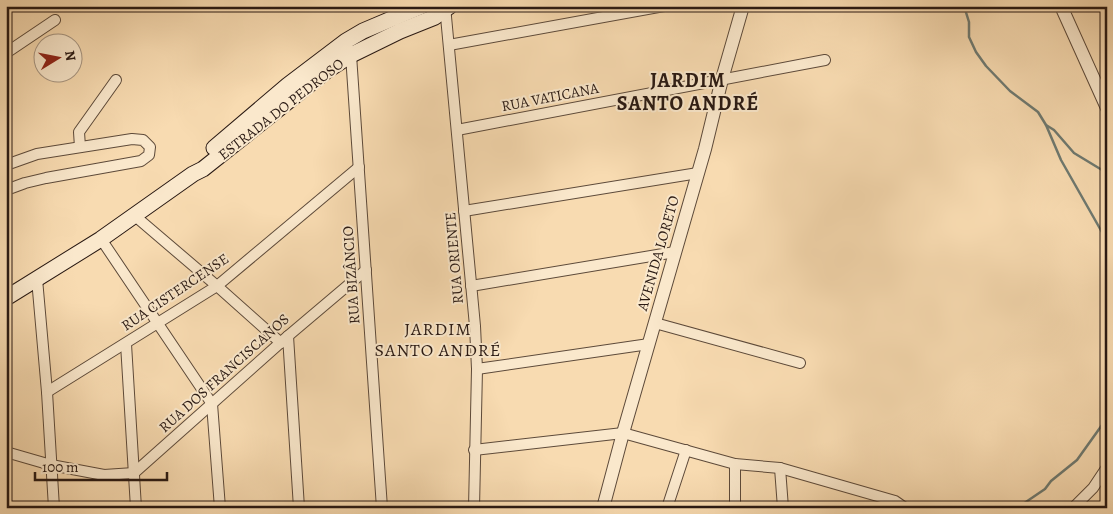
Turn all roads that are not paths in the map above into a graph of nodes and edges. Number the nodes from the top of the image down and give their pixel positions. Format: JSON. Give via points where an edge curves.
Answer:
{"nodes":[{"id":1,"x":389,"y":6,"type":"edge"},
{"id":2,"x":422,"y":6,"type":"edge"},
{"id":3,"x":664,"y":6,"type":"edge"},
{"id":4,"x":743,"y":6,"type":"edge"},
{"id":5,"x":1061,"y":6,"type":"edge"},
{"id":6,"x":447,"y":8,"type":"edge"},
{"id":7,"x":403,"y":14,"type":"junction"},
{"id":8,"x":55,"y":20,"type":"dead end"},
{"id":9,"x":449,"y":45,"type":"junction"},
{"id":10,"x":348,"y":48,"type":"junction"},
{"id":11,"x":8,"y":50,"type":"edge"},
{"id":12,"x":825,"y":60,"type":"dead end"},
{"id":13,"x":722,"y":79,"type":"junction"},
{"id":14,"x":116,"y":80,"type":"dead end"},
{"id":15,"x":1107,"y":108,"type":"edge"},
{"id":16,"x":457,"y":130,"type":"junction"},
{"id":17,"x":80,"y":147,"type":"junction"},
{"id":18,"x":6,"y":165,"type":"edge"},
{"id":19,"x":359,"y":167,"type":"junction"},
{"id":20,"x":698,"y":173,"type":"junction"},
{"id":21,"x":6,"y":190,"type":"edge"},
{"id":22,"x":464,"y":211,"type":"junction"},
{"id":23,"x":135,"y":216,"type":"junction"},
{"id":24,"x":101,"y":239,"type":"junction"},
{"id":25,"x":675,"y":252,"type":"junction"},
{"id":26,"x":366,"y":270,"type":"junction"},
{"id":27,"x":37,"y":279,"type":"junction"},
{"id":28,"x":217,"y":286,"type":"junction"},
{"id":29,"x":471,"y":286,"type":"junction"},
{"id":30,"x":6,"y":298,"type":"edge"},
{"id":31,"x":655,"y":322,"type":"junction"},
{"id":32,"x":158,"y":324,"type":"junction"},
{"id":33,"x":284,"y":340,"type":"junction"},
{"id":34,"x":126,"y":344,"type":"junction"},
{"id":35,"x":649,"y":344,"type":"junction"},
{"id":36,"x":800,"y":363,"type":"dead end"},
{"id":37,"x":477,"y":370,"type":"junction"},
{"id":38,"x":47,"y":392,"type":"junction"},
{"id":39,"x":212,"y":404,"type":"junction"},
{"id":40,"x":623,"y":433,"type":"junction"},
{"id":41,"x":474,"y":450,"type":"junction"},
{"id":42,"x":686,"y":450,"type":"junction"},
{"id":43,"x":6,"y":452,"type":"edge"},
{"id":44,"x":735,"y":464,"type":"junction"},
{"id":45,"x":51,"y":466,"type":"junction"},
{"id":46,"x":1107,"y":467,"type":"edge"},
{"id":47,"x":780,"y":468,"type":"junction"},
{"id":48,"x":134,"y":473,"type":"junction"},
{"id":49,"x":54,"y":508,"type":"edge"},
{"id":50,"x":136,"y":508,"type":"edge"},
{"id":51,"x":220,"y":508,"type":"edge"},
{"id":52,"x":299,"y":508,"type":"edge"},
{"id":53,"x":382,"y":508,"type":"edge"},
{"id":54,"x":474,"y":508,"type":"edge"},
{"id":55,"x":603,"y":508,"type":"edge"},
{"id":56,"x":667,"y":508,"type":"edge"},
{"id":57,"x":735,"y":508,"type":"edge"},
{"id":58,"x":783,"y":508,"type":"edge"},
{"id":59,"x":905,"y":508,"type":"edge"},
{"id":60,"x":1073,"y":508,"type":"edge"}],
"edges":[{"from":1,"to":7,"type":"street"},
{"from":2,"to":7,"type":"main road","name":"ESTRADA DO PEDROSO"},
{"from":3,"to":9,"type":"street"},
{"from":4,"to":13,"type":"street","name":"AVENIDA LORETO"},
{"from":5,"to":15,"type":"street"},
{"from":6,"to":9,"type":"street","name":"RUA ORIENTE"},
{"from":6,"to":10,"type":"main road","name":"ESTRADA DO PEDROSO","via":[[400,31]]},
{"from":7,"to":10,"type":"main road","name":"ESTRADA DO PEDROSO","via":[[363,32]]},
{"from":8,"to":11,"type":"street"},
{"from":9,"to":16,"type":"street","name":"RUA ORIENTE"},
{"from":10,"to":19,"type":"street","name":"RUA BIZÂNCIO"},
{"from":10,"to":23,"type":"main road","name":"ESTRADA DO PEDROSO","via":[[203,169]]},
{"from":12,"to":13,"type":"street","name":"RUA VATICANA"},
{"from":13,"to":16,"type":"street","name":"RUA VATICANA"},
{"from":13,"to":20,"type":"street","name":"AVENIDA LORETO"},
{"from":14,"to":17,"type":"street","via":[[79,132]]},
{"from":16,"to":22,"type":"street","name":"RUA ORIENTE"},
{"from":17,"to":18,"type":"street","via":[[37,154]]},
{"from":17,"to":21,"type":"street","via":[[143,140],[150,147],[149,155],[141,162],[46,178]]},
{"from":19,"to":26,"type":"street","name":"RUA BIZÂNCIO"},
{"from":19,"to":28,"type":"street","name":"RUA CISTERCENSE"},
{"from":20,"to":22,"type":"street"},
{"from":20,"to":25,"type":"street","name":"AVENIDA LORETO"},
{"from":22,"to":29,"type":"street","name":"RUA ORIENTE"},
{"from":23,"to":24,"type":"main road","name":"ESTRADA DO PEDROSO"},
{"from":23,"to":28,"type":"street"},
{"from":24,"to":27,"type":"main road","name":"ESTRADA DO PEDROSO"},
{"from":24,"to":32,"type":"street"},
{"from":25,"to":29,"type":"street"},
{"from":25,"to":31,"type":"street","name":"AVENIDA LORETO"},
{"from":26,"to":33,"type":"street","name":"RUA DOS FRANCISCANOS"},
{"from":26,"to":53,"type":"street","name":"RUA BIZÂNCIO"},
{"from":27,"to":30,"type":"main road","name":"ESTRADA DO PEDROSO"},
{"from":27,"to":38,"type":"street"},
{"from":28,"to":32,"type":"street","name":"RUA CISTERCENSE"},
{"from":28,"to":33,"type":"street"},
{"from":29,"to":37,"type":"street","name":"RUA ORIENTE"},
{"from":31,"to":35,"type":"street","name":"AVENIDA LORETO"},
{"from":31,"to":36,"type":"street"},
{"from":32,"to":34,"type":"street","name":"RUA CISTERCENSE"},
{"from":32,"to":39,"type":"street"},
{"from":33,"to":39,"type":"street","name":"RUA DOS FRANCISCANOS"},
{"from":33,"to":52,"type":"street"},
{"from":34,"to":38,"type":"street","name":"RUA CISTERCENSE"},
{"from":34,"to":48,"type":"street"},
{"from":35,"to":37,"type":"street"},
{"from":35,"to":40,"type":"street","name":"AVENIDA LORETO"},
{"from":37,"to":41,"type":"street","name":"RUA ORIENTE"},
{"from":38,"to":45,"type":"street"},
{"from":39,"to":48,"type":"street","name":"RUA DOS FRANCISCANOS"},
{"from":39,"to":51,"type":"street"},
{"from":40,"to":41,"type":"street"},
{"from":40,"to":42,"type":"street"},
{"from":40,"to":55,"type":"street","name":"AVENIDA LORETO"},
{"from":41,"to":54,"type":"street","name":"RUA ORIENTE"},
{"from":42,"to":44,"type":"street"},
{"from":42,"to":56,"type":"street"},
{"from":43,"to":45,"type":"street"},
{"from":44,"to":47,"type":"street"},
{"from":44,"to":57,"type":"street"},
{"from":45,"to":48,"type":"street","via":[[104,475]]},
{"from":45,"to":49,"type":"street"},
{"from":46,"to":60,"type":"street","via":[[1093,488]]},
{"from":47,"to":58,"type":"street"},
{"from":47,"to":59,"type":"street","via":[[895,501]]},
{"from":48,"to":50,"type":"street"}]}
